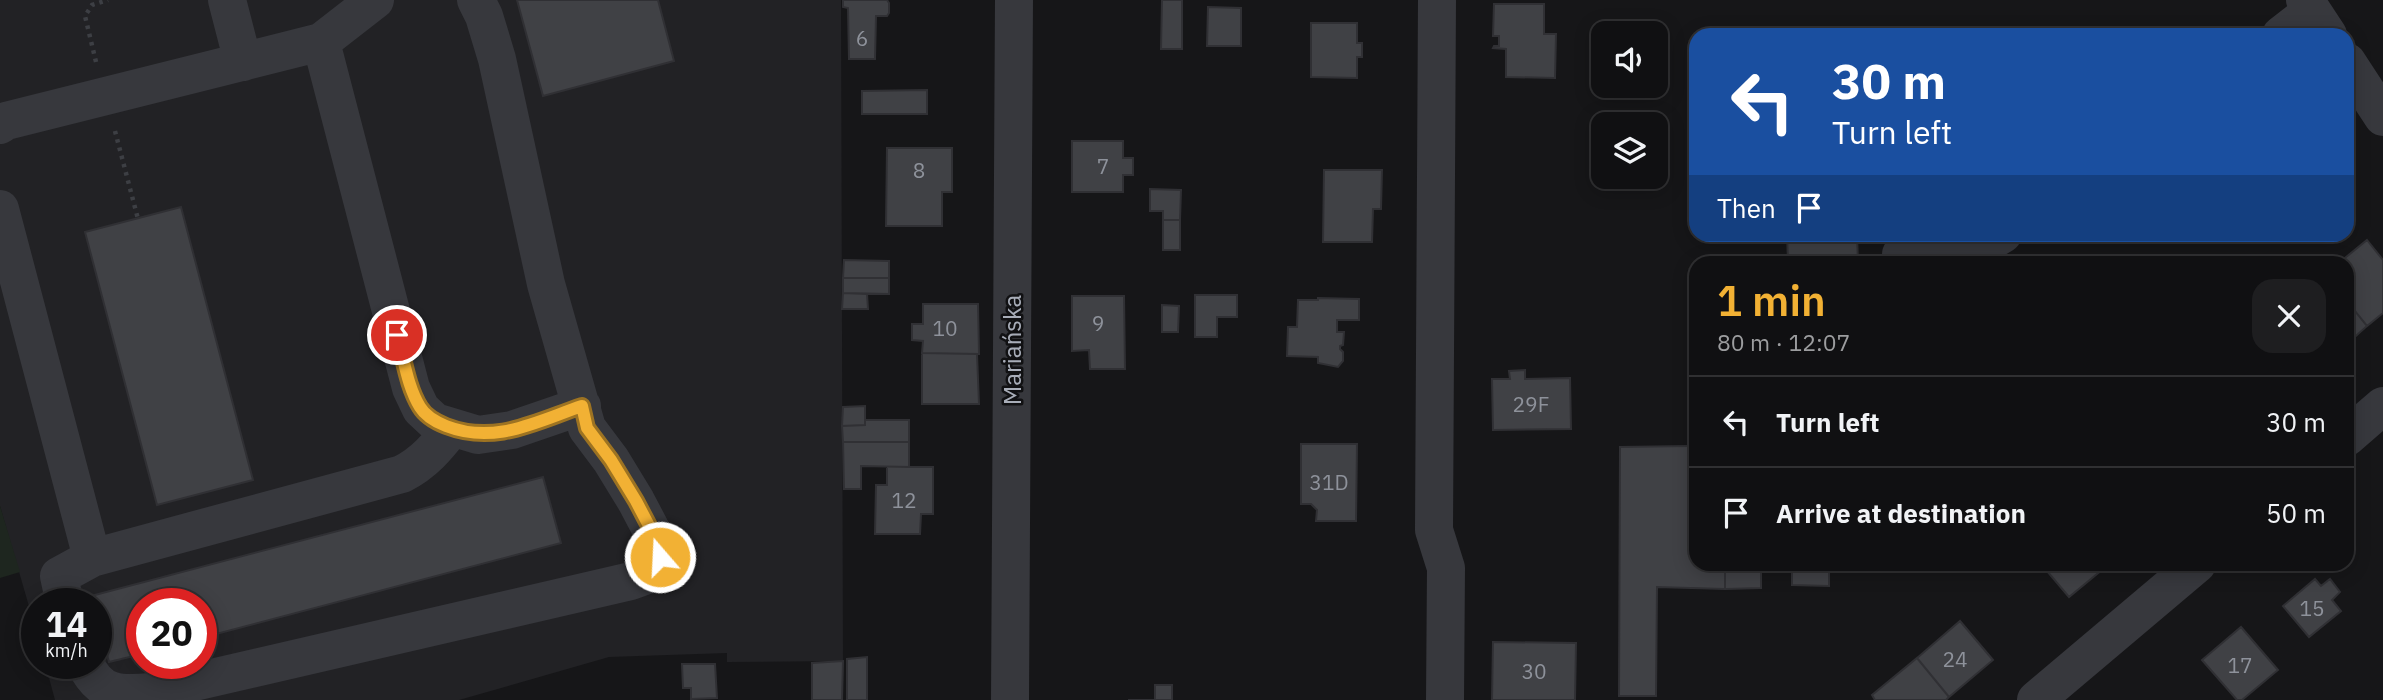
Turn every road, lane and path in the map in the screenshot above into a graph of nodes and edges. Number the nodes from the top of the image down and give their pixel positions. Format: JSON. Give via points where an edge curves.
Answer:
{"nodes":[{"id":1,"x":227,"y":0,"type":"edge"},
{"id":2,"x":375,"y":0,"type":"edge"},
{"id":3,"x":476,"y":0,"type":"edge"},
{"id":4,"x":1014,"y":0,"type":"edge"},
{"id":5,"x":1437,"y":0,"type":"edge"},
{"id":6,"x":2315,"y":15,"type":"edge"},
{"id":7,"x":2293,"y":28,"type":"edge"},
{"id":8,"x":321,"y":42,"type":"junction"},
{"id":9,"x":243,"y":62,"type":"junction"},
{"id":10,"x":2354,"y":73,"type":"edge"},
{"id":11,"x":2383,"y":117,"type":"edge"},
{"id":12,"x":0,"y":125,"type":"edge"},
{"id":13,"x":0,"y":209,"type":"edge"},
{"id":14,"x":1990,"y":242,"type":"edge"},
{"id":15,"x":1901,"y":254,"type":"dead end"},
{"id":16,"x":582,"y":406,"type":"junction"},
{"id":17,"x":2383,"y":406,"type":"edge"},
{"id":18,"x":452,"y":428,"type":"junction"},
{"id":19,"x":2354,"y":431,"type":"edge"},
{"id":20,"x":92,"y":558,"type":"junction"},
{"id":21,"x":2189,"y":571,"type":"edge"},
{"id":22,"x":62,"y":588,"type":"edge"},
{"id":23,"x":94,"y":679,"type":"edge"},
{"id":24,"x":1010,"y":700,"type":"edge"},
{"id":25,"x":1445,"y":700,"type":"edge"},
{"id":26,"x":2036,"y":700,"type":"edge"}],
"edges":[{"from":1,"to":9,"type":"street"},
{"from":2,"to":8,"type":"street"},
{"from":3,"to":16,"type":"street","via":[[497,59],[547,284]]},
{"from":4,"to":24,"type":"street","name":"Mariańska"},
{"from":5,"to":25,"type":"street","via":[[1434,530],[1446,568]]},
{"from":6,"to":7,"type":"street"},
{"from":8,"to":9,"type":"street"},
{"from":8,"to":18,"type":"street","via":[[411,388],[421,409],[435,422]]},
{"from":9,"to":12,"type":"street"},
{"from":10,"to":11,"type":"street"},
{"from":13,"to":20,"type":"street"},
{"from":14,"to":15,"type":"street"},
{"from":16,"to":18,"type":"street","via":[[496,433],[478,435]]},
{"from":16,"to":23,"type":"street","via":[[587,428],[657,541],[660,557],[653,573],[631,582],[151,692],[124,694],[102,688]]},
{"from":17,"to":19,"type":"street"},
{"from":18,"to":20,"type":"street","via":[[429,456],[402,474]]},
{"from":20,"to":22,"type":"street","via":[[59,576]]},
{"from":21,"to":26,"type":"street"}]}
